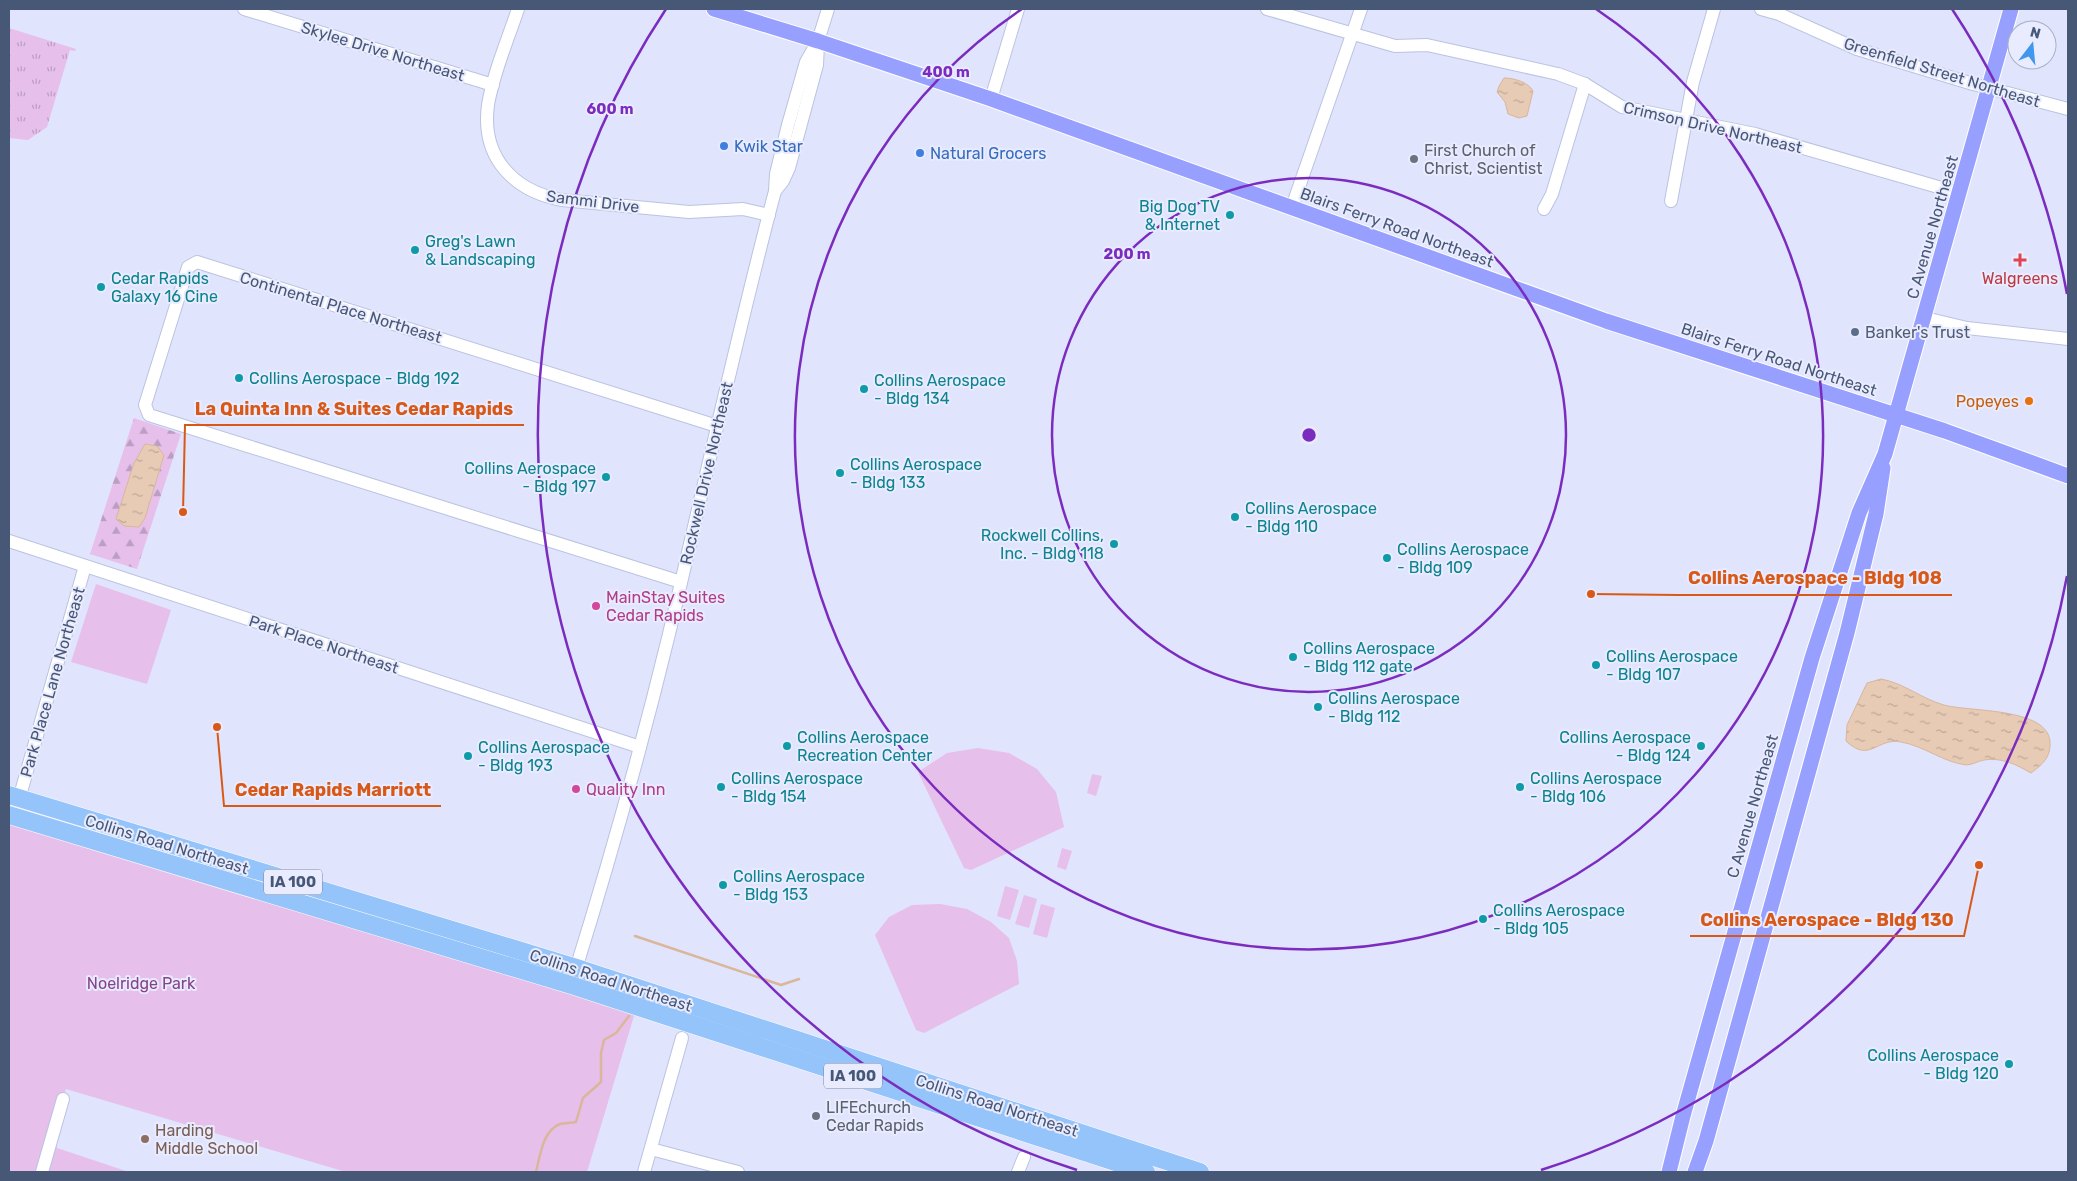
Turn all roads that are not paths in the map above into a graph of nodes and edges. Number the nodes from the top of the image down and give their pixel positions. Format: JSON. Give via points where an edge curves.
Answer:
{"nodes":[{"id":1,"x":244,"y":9,"type":"edge"},
{"id":2,"x":518,"y":9,"type":"edge"},
{"id":3,"x":714,"y":9,"type":"edge"},
{"id":4,"x":828,"y":9,"type":"edge"},
{"id":5,"x":1018,"y":9,"type":"edge"},
{"id":6,"x":1267,"y":9,"type":"edge"},
{"id":7,"x":1361,"y":9,"type":"edge"},
{"id":8,"x":1714,"y":9,"type":"edge"},
{"id":9,"x":1762,"y":9,"type":"edge"},
{"id":10,"x":2011,"y":9,"type":"edge"},
{"id":11,"x":1353,"y":34,"type":"junction"},
{"id":12,"x":818,"y":41,"type":"junction"},
{"id":13,"x":1585,"y":84,"type":"junction"},
{"id":14,"x":493,"y":85,"type":"junction"},
{"id":15,"x":1989,"y":88,"type":"junction"},
{"id":16,"x":991,"y":100,"type":"junction"},
{"id":17,"x":2068,"y":109,"type":"edge"},
{"id":18,"x":1686,"y":120,"type":"junction"},
{"id":19,"x":1959,"y":193,"type":"junction"},
{"id":20,"x":1671,"y":201,"type":"dead end"},
{"id":21,"x":1292,"y":207,"type":"junction"},
{"id":22,"x":1544,"y":209,"type":"dead end"},
{"id":23,"x":769,"y":215,"type":"junction"},
{"id":24,"x":1925,"y":318,"type":"junction"},
{"id":25,"x":2068,"y":340,"type":"edge"},
{"id":26,"x":1896,"y":415,"type":"junction"},
{"id":27,"x":717,"y":426,"type":"junction"},
{"id":28,"x":1885,"y":454,"type":"junction"},
{"id":29,"x":2068,"y":476,"type":"edge"},
{"id":30,"x":9,"y":541,"type":"edge"},
{"id":31,"x":85,"y":566,"type":"junction"},
{"id":32,"x":681,"y":582,"type":"junction"},
{"id":33,"x":640,"y":747,"type":"junction"},
{"id":34,"x":12,"y":800,"type":"edge"},
{"id":35,"x":9,"y":815,"type":"edge"},
{"id":36,"x":574,"y":976,"type":"junction"},
{"id":37,"x":682,"y":1038,"type":"dead end"},
{"id":38,"x":63,"y":1099,"type":"dead end"},
{"id":39,"x":651,"y":1149,"type":"junction"},
{"id":40,"x":1024,"y":1157,"type":"dead end"},
{"id":41,"x":1138,"y":1166,"type":"edge"},
{"id":42,"x":42,"y":1172,"type":"edge"},
{"id":43,"x":644,"y":1172,"type":"edge"},
{"id":44,"x":738,"y":1172,"type":"edge"},
{"id":45,"x":1018,"y":1172,"type":"edge"},
{"id":46,"x":1200,"y":1172,"type":"edge"},
{"id":47,"x":1669,"y":1172,"type":"edge"},
{"id":48,"x":1695,"y":1172,"type":"edge"}],
"edges":[{"from":1,"to":14,"type":"street","name":"Skylee Drive Northeast"},
{"from":2,"to":14,"type":"street","name":"Sammi Drive"},
{"from":3,"to":12,"type":"main road","name":"Blairs Ferry Road Northeast"},
{"from":4,"to":12,"type":"street","name":"Rockwell Drive Northeast"},
{"from":5,"to":16,"type":"street"},
{"from":6,"to":11,"type":"street","name":"Crimson Drive Northeast"},
{"from":7,"to":11,"type":"street"},
{"from":8,"to":18,"type":"street","via":[[1693,82]]},
{"from":9,"to":15,"type":"street","name":"Greenfield Street Northeast","via":[[1857,48]]},
{"from":10,"to":15,"type":"main road","name":"C Avenue Northeast"},
{"from":11,"to":13,"type":"street","name":"Crimson Drive Northeast","via":[[1395,46],[1427,45],[1558,74]]},
{"from":11,"to":21,"type":"street"},
{"from":12,"to":16,"type":"main road","name":"Blairs Ferry Road Northeast"},
{"from":12,"to":23,"type":"street","name":"Rockwell Drive Northeast","via":[[817,65],[789,168],[775,191]]},
{"from":13,"to":18,"type":"street","name":"Crimson Drive Northeast","via":[[1622,107]]},
{"from":13,"to":22,"type":"street","via":[[1552,194]]},
{"from":14,"to":23,"type":"street","name":"Sammi Drive","via":[[487,124],[490,142],[509,174],[542,196],[689,212],[744,209]]},
{"from":15,"to":17,"type":"street","name":"Greenfield Street Northeast"},
{"from":15,"to":19,"type":"main road","name":"C Avenue Northeast"},
{"from":16,"to":21,"type":"main road","name":"Blairs Ferry Road Northeast"},
{"from":18,"to":19,"type":"street","name":"Crimson Drive Northeast","via":[[1755,134]]},
{"from":18,"to":20,"type":"street"},
{"from":19,"to":24,"type":"main road","name":"C Avenue Northeast"},
{"from":21,"to":26,"type":"main road","name":"Blairs Ferry Road Northeast","via":[[1606,321]]},
{"from":23,"to":27,"type":"street","name":"Rockwell Drive Northeast"},
{"from":24,"to":25,"type":"street","via":[[1967,328]]},
{"from":24,"to":26,"type":"main road","name":"C Avenue Northeast"},
{"from":26,"to":28,"type":"main road","name":"C Avenue Northeast"},
{"from":26,"to":29,"type":"main road","name":"Blairs Ferry Road Northeast"},
{"from":27,"to":32,"type":"street","name":"Rockwell Drive Northeast"},
{"from":27,"to":32,"type":"street","name":"Continental Place Northeast","via":[[197,262],[188,267],[145,405],[149,415]]},
{"from":28,"to":47,"type":"main road","name":"C Avenue Northeast","via":[[1859,512],[1812,658]]},
{"from":28,"to":48,"type":"main road","name":"C Avenue Northeast","via":[[1876,514],[1847,633]]},
{"from":30,"to":31,"type":"street","name":"Park Place Northeast"},
{"from":31,"to":33,"type":"street","name":"Park Place Northeast"},
{"from":31,"to":34,"type":"street","name":"Park Place Lane Northeast"},
{"from":32,"to":33,"type":"street","name":"Rockwell Drive Northeast"},
{"from":33,"to":36,"type":"street","name":"Rockwell Drive Northeast"},
{"from":34,"to":36,"type":"highway","name":"Collins Road Northeast","number":"IA 100"},
{"from":35,"to":36,"type":"highway","name":"Collins Road Northeast","number":"IA 100"},
{"from":36,"to":41,"type":"highway","name":"Collins Road Northeast","number":"IA 100"},
{"from":37,"to":39,"type":"street"},
{"from":38,"to":42,"type":"street"},
{"from":39,"to":43,"type":"street"},
{"from":39,"to":44,"type":"street"},
{"from":40,"to":45,"type":"street"},
{"from":41,"to":46,"type":"highway","name":"Collins Road Northeast","number":"IA 100"}]}
